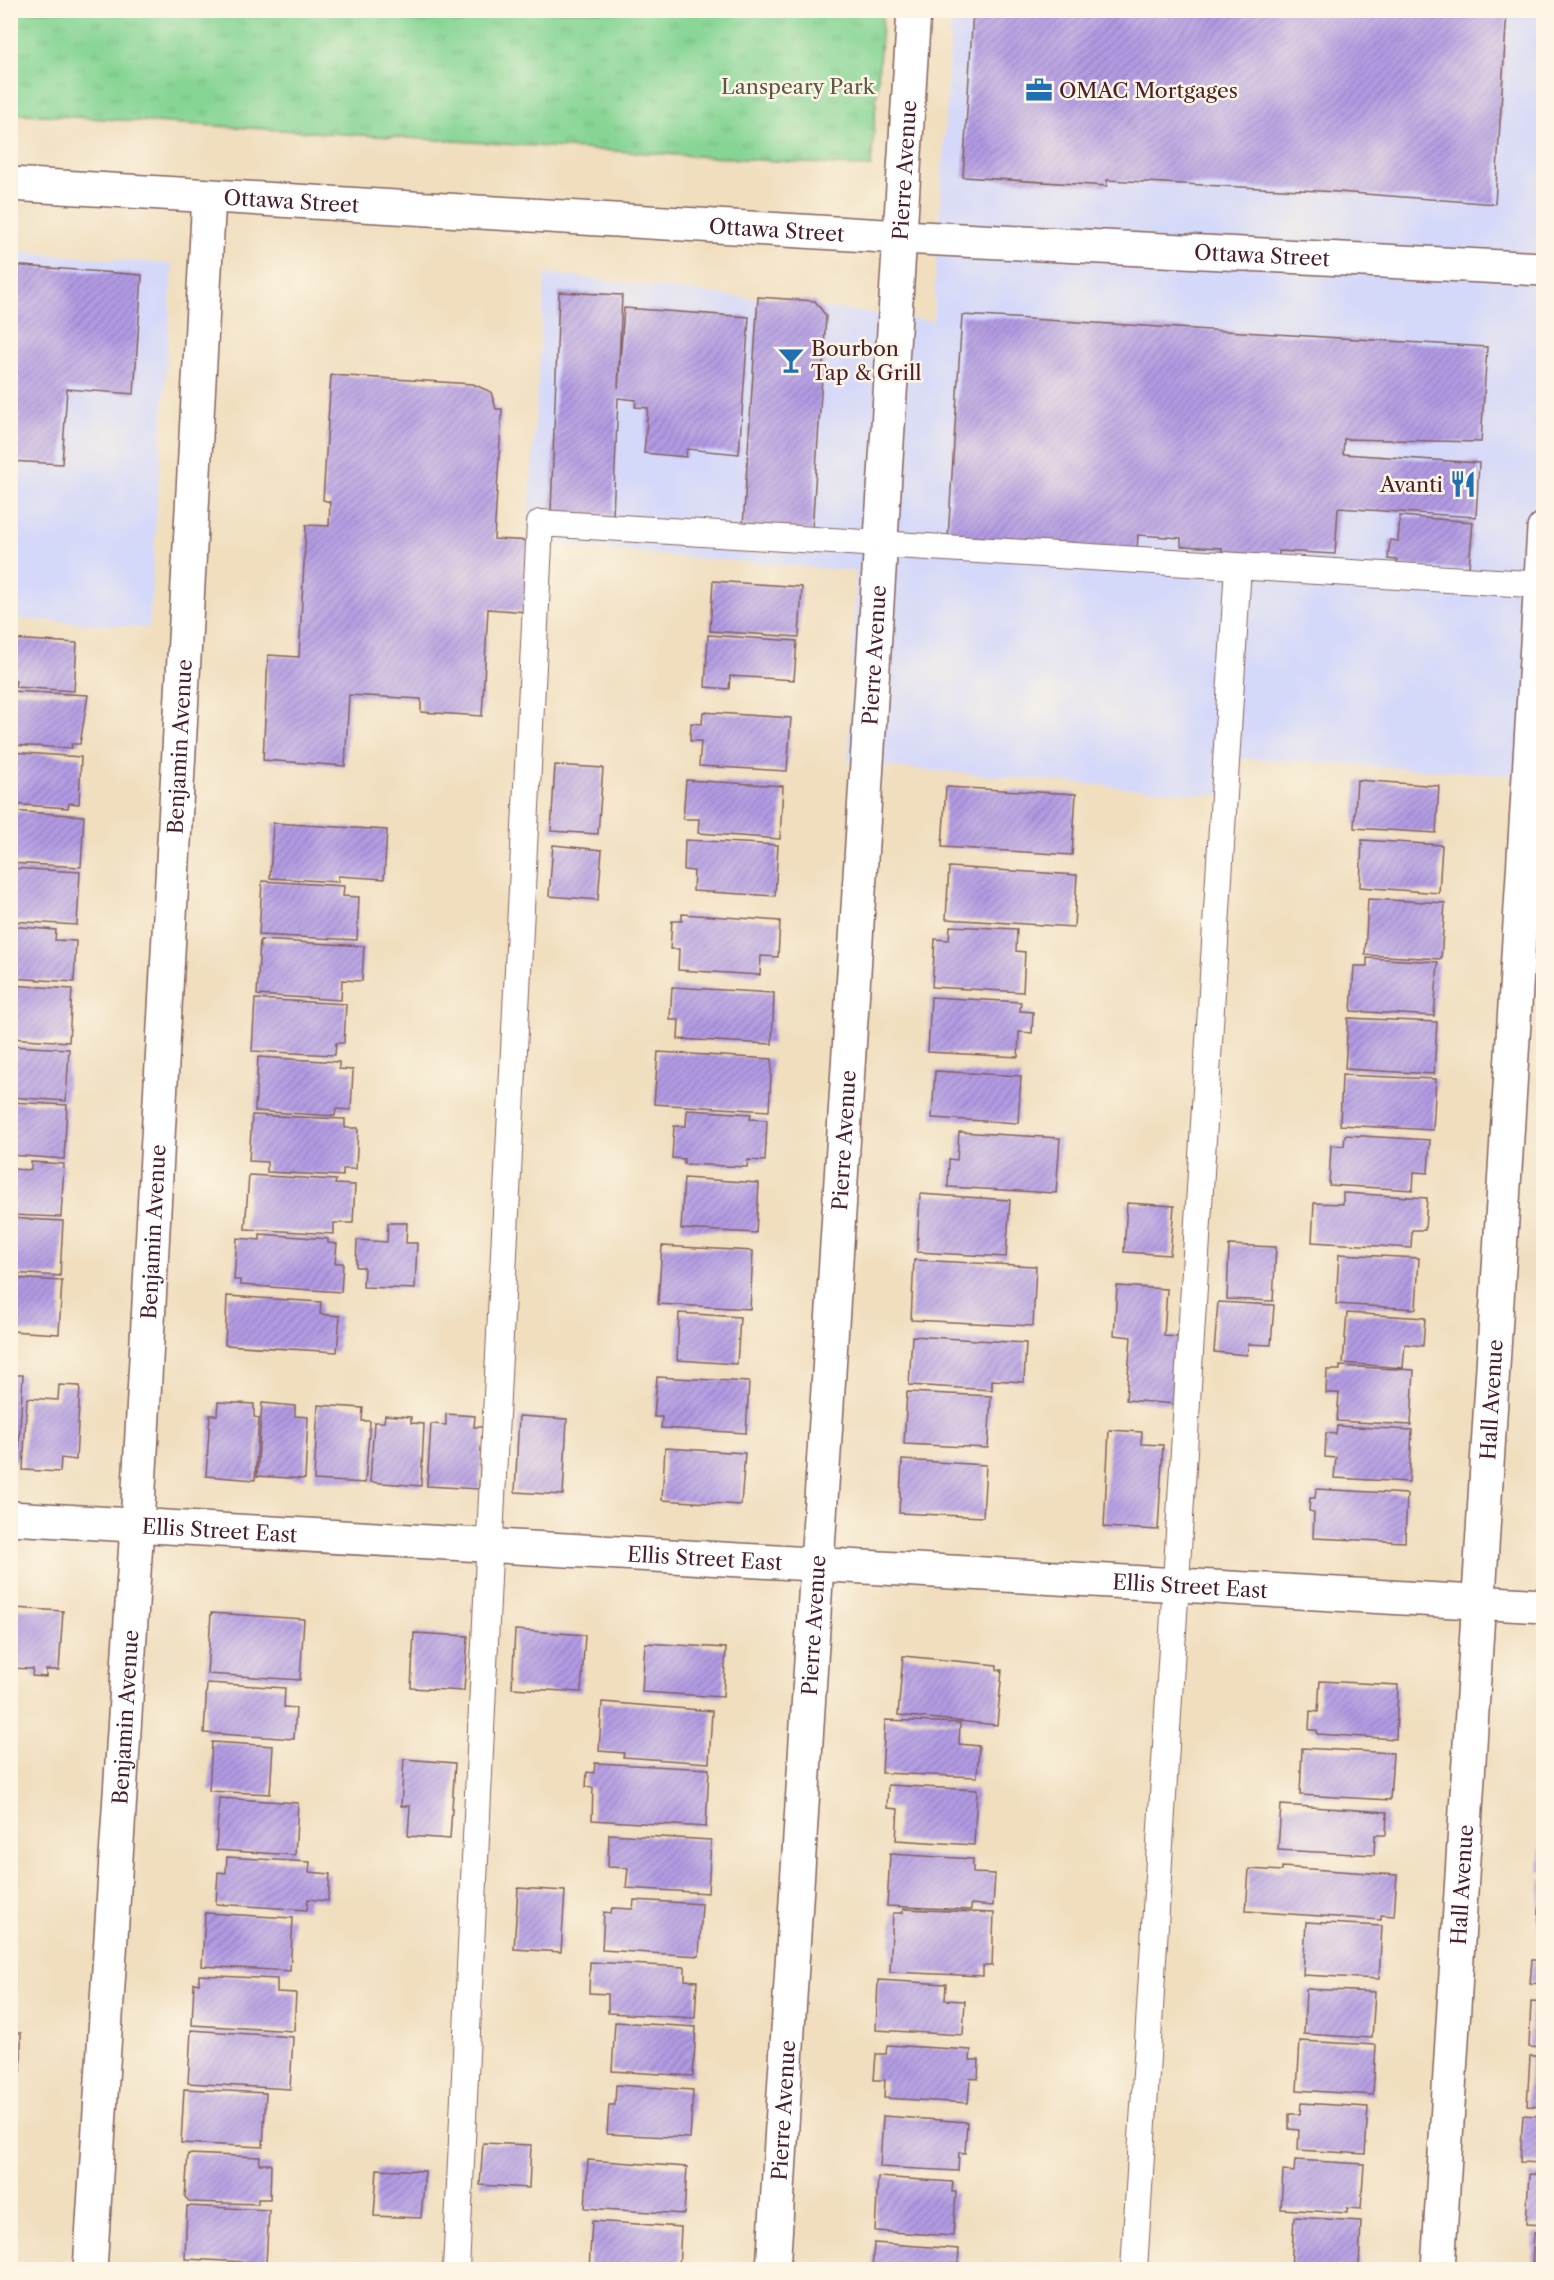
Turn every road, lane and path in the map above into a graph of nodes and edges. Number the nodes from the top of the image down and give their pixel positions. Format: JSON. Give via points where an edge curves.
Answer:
{"nodes":[{"id":1,"x":914,"y":10,"type":"edge"},
{"id":2,"x":10,"y":184,"type":"edge"},
{"id":3,"x":208,"y":196,"type":"junction"},
{"id":4,"x":901,"y":237,"type":"junction"},
{"id":5,"x":1544,"y":269,"type":"edge"},
{"id":6,"x":1544,"y":529,"type":"edge"},
{"id":7,"x":881,"y":544,"type":"junction"},
{"id":8,"x":1238,"y":566,"type":"junction"},
{"id":9,"x":1542,"y":585,"type":"edge"},
{"id":10,"x":10,"y":1518,"type":"edge"},
{"id":11,"x":137,"y":1525,"type":"junction"},
{"id":12,"x":489,"y":1546,"type":"junction"},
{"id":13,"x":818,"y":1565,"type":"junction"},
{"id":14,"x":1176,"y":1585,"type":"junction"},
{"id":15,"x":1479,"y":1602,"type":"junction"},
{"id":16,"x":1544,"y":1606,"type":"edge"},
{"id":17,"x":90,"y":2270,"type":"edge"},
{"id":18,"x":456,"y":2270,"type":"edge"},
{"id":19,"x":773,"y":2270,"type":"edge"},
{"id":20,"x":1134,"y":2270,"type":"edge"},
{"id":21,"x":1438,"y":2270,"type":"edge"}],
"edges":[{"from":1,"to":4,"type":"street","name":"Pierre Avenue"},
{"from":2,"to":3,"type":"street","name":"Ottawa Street"},
{"from":3,"to":4,"type":"street","name":"Ottawa Street"},
{"from":3,"to":11,"type":"street","name":"Benjamin Avenue"},
{"from":4,"to":5,"type":"street","name":"Ottawa Street"},
{"from":4,"to":7,"type":"street","name":"Pierre Avenue"},
{"from":6,"to":9,"type":"street","name":"Hall Avenue"},
{"from":7,"to":8,"type":"lane"},
{"from":7,"to":12,"type":"lane","via":[[540,523]]},
{"from":7,"to":13,"type":"street","name":"Pierre Avenue"},
{"from":8,"to":9,"type":"lane"},
{"from":8,"to":14,"type":"lane"},
{"from":9,"to":15,"type":"street","name":"Hall Avenue"},
{"from":10,"to":11,"type":"street","name":"Ellis Street East"},
{"from":11,"to":12,"type":"street","name":"Ellis Street East"},
{"from":11,"to":17,"type":"street","name":"Benjamin Avenue"},
{"from":12,"to":13,"type":"street","name":"Ellis Street East"},
{"from":12,"to":18,"type":"lane"},
{"from":13,"to":14,"type":"street","name":"Ellis Street East"},
{"from":13,"to":19,"type":"street","name":"Pierre Avenue"},
{"from":14,"to":15,"type":"street","name":"Ellis Street East"},
{"from":14,"to":20,"type":"lane"},
{"from":15,"to":16,"type":"street","name":"Ellis Street East"},
{"from":15,"to":21,"type":"street","name":"Hall Avenue"}]}
